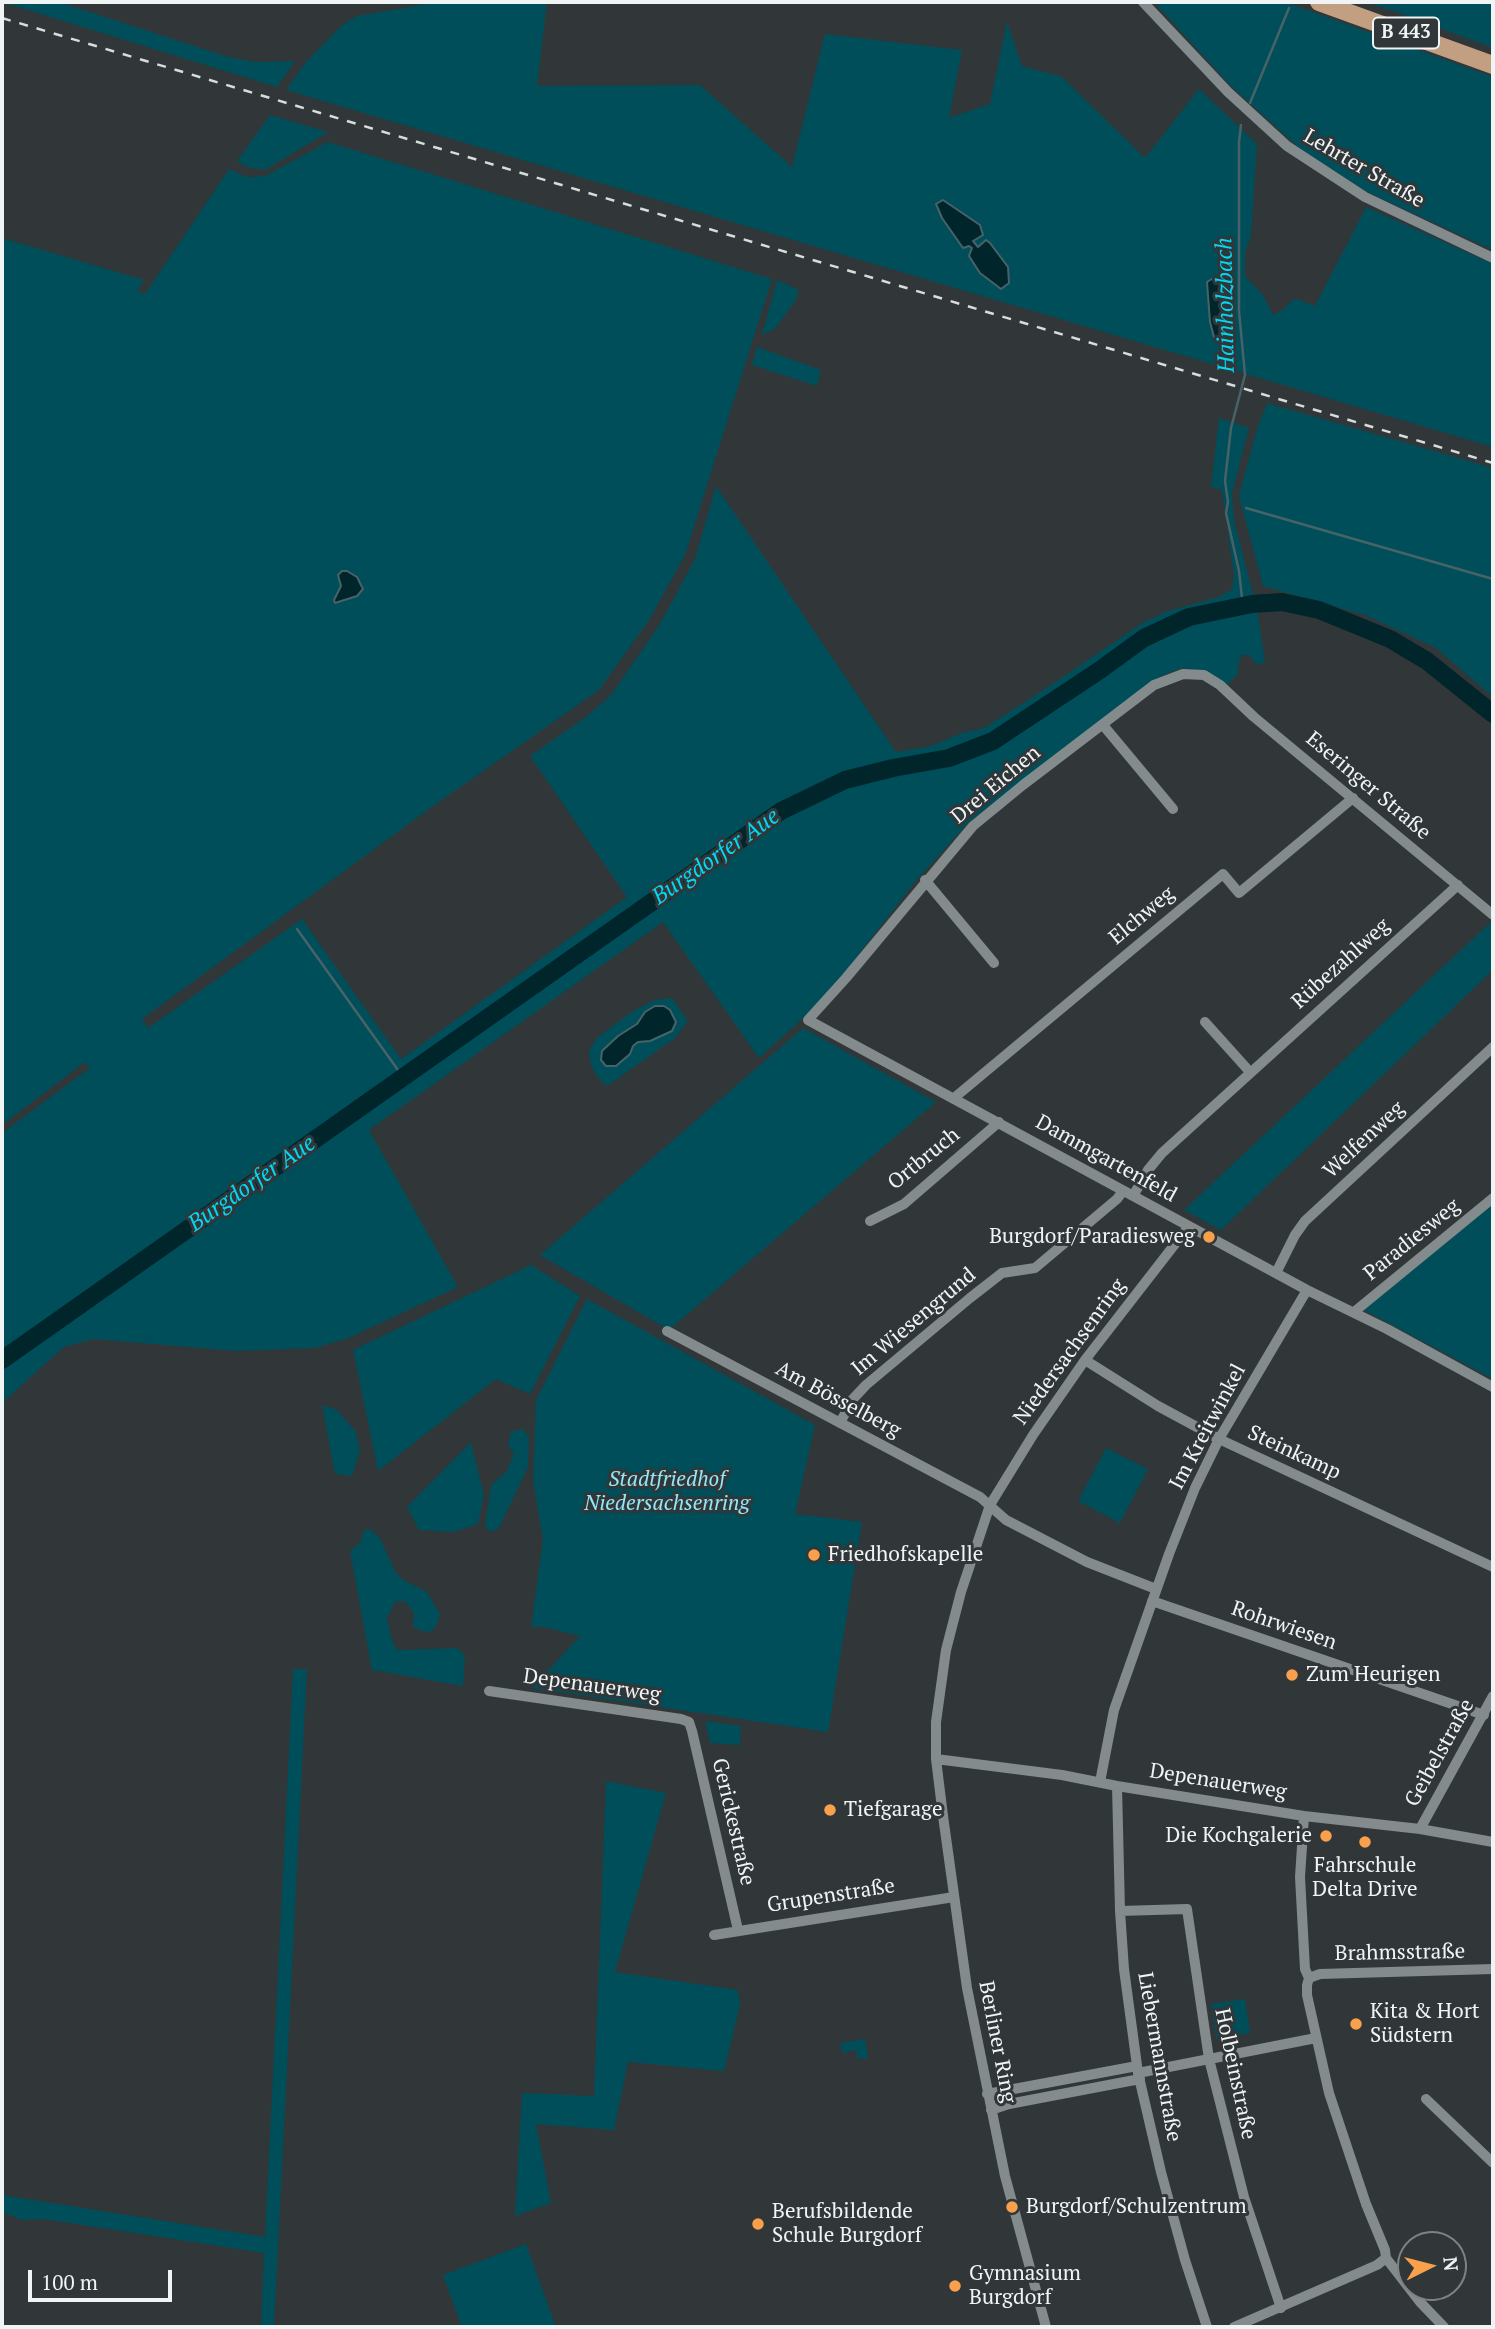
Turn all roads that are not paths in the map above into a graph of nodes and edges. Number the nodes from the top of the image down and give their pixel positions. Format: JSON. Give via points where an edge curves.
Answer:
{"nodes":[{"id":1,"x":1143,"y":2,"type":"edge"},
{"id":2,"x":1320,"y":2,"type":"edge"},
{"id":3,"x":1493,"y":65,"type":"edge"},
{"id":4,"x":1493,"y":258,"type":"edge"},
{"id":5,"x":1220,"y":685,"type":"joint"},
{"id":6,"x":1103,"y":725,"type":"junction"},
{"id":7,"x":1353,"y":797,"type":"junction"},
{"id":8,"x":1173,"y":809,"type":"dead end"},
{"id":9,"x":925,"y":880,"type":"junction"},
{"id":10,"x":1458,"y":885,"type":"junction"},
{"id":11,"x":1493,"y":915,"type":"edge"},
{"id":12,"x":994,"y":963,"type":"dead end"},
{"id":13,"x":808,"y":1020,"type":"joint"},
{"id":14,"x":1205,"y":1022,"type":"dead end"},
{"id":15,"x":1493,"y":1047,"type":"edge"},
{"id":16,"x":1250,"y":1072,"type":"junction"},
{"id":17,"x":954,"y":1098,"type":"junction"},
{"id":18,"x":999,"y":1122,"type":"junction"},
{"id":19,"x":1128,"y":1194,"type":"junction"},
{"id":20,"x":1493,"y":1198,"type":"edge"},
{"id":21,"x":870,"y":1221,"type":"dead end"},
{"id":22,"x":1189,"y":1226,"type":"junction"},
{"id":23,"x":1276,"y":1273,"type":"junction"},
{"id":24,"x":1307,"y":1290,"type":"junction"},
{"id":25,"x":1354,"y":1312,"type":"junction"},
{"id":26,"x":667,"y":1331,"type":"dead end"},
{"id":27,"x":1085,"y":1360,"type":"junction"},
{"id":28,"x":1493,"y":1387,"type":"edge"},
{"id":29,"x":840,"y":1423,"type":"junction"},
{"id":30,"x":1219,"y":1439,"type":"junction"},
{"id":31,"x":990,"y":1505,"type":"junction"},
{"id":32,"x":1493,"y":1567,"type":"edge"},
{"id":33,"x":1156,"y":1589,"type":"junction"},
{"id":34,"x":1152,"y":1601,"type":"junction"},
{"id":35,"x":489,"y":1691,"type":"dead end"},
{"id":36,"x":1493,"y":1696,"type":"edge"},
{"id":37,"x":1484,"y":1715,"type":"junction"},
{"id":38,"x":688,"y":1722,"type":"joint"},
{"id":39,"x":936,"y":1759,"type":"junction"},
{"id":40,"x":1100,"y":1782,"type":"junction"},
{"id":41,"x":1117,"y":1786,"type":"junction"},
{"id":42,"x":1304,"y":1816,"type":"junction"},
{"id":43,"x":1420,"y":1829,"type":"junction"},
{"id":44,"x":1493,"y":1842,"type":"edge"},
{"id":45,"x":954,"y":1897,"type":"junction"},
{"id":46,"x":1120,"y":1910,"type":"junction"},
{"id":47,"x":738,"y":1930,"type":"junction"},
{"id":48,"x":714,"y":1935,"type":"dead end"},
{"id":49,"x":1493,"y":1969,"type":"edge"},
{"id":50,"x":1309,"y":1978,"type":"junction"},
{"id":51,"x":1316,"y":2038,"type":"junction"},
{"id":52,"x":1209,"y":2059,"type":"junction"},
{"id":53,"x":1138,"y":2072,"type":"junction"},
{"id":54,"x":987,"y":2094,"type":"junction"},
{"id":55,"x":1426,"y":2099,"type":"dead end"},
{"id":56,"x":990,"y":2110,"type":"junction"},
{"id":57,"x":1493,"y":2163,"type":"edge"},
{"id":58,"x":1386,"y":2258,"type":"junction"},
{"id":59,"x":1281,"y":2308,"type":"junction"},
{"id":60,"x":1046,"y":2327,"type":"edge"},
{"id":61,"x":1207,"y":2327,"type":"edge"},
{"id":62,"x":1234,"y":2327,"type":"edge"},
{"id":63,"x":1444,"y":2327,"type":"edge"}],
"edges":[{"from":1,"to":4,"type":"street","name":"Lehrter Straße","via":[[1228,92],[1287,146],[1365,197]]},
{"from":2,"to":3,"type":"main road","number":"B 443"},
{"from":5,"to":6,"type":"street","name":"Drei Eichen","via":[[1203,675],[1183,674],[1154,685]]},
{"from":5,"to":7,"type":"street","name":"Eseringer Straße"},
{"from":6,"to":8,"type":"street"},
{"from":6,"to":9,"type":"street","name":"Drei Eichen","via":[[973,826]]},
{"from":7,"to":10,"type":"street","name":"Eseringer Straße"},
{"from":7,"to":17,"type":"street","name":"Elchweg","via":[[1239,893],[1223,874]]},
{"from":9,"to":12,"type":"street"},
{"from":9,"to":13,"type":"street","name":"Drei Eichen"},
{"from":10,"to":11,"type":"street","name":"Eseringer Straße"},
{"from":10,"to":16,"type":"street","name":"Rübezahlweg"},
{"from":13,"to":17,"type":"street","name":"Dammgartenfeld"},
{"from":14,"to":16,"type":"street"},
{"from":15,"to":23,"type":"street","name":"Welfenweg","via":[[1305,1221]]},
{"from":16,"to":19,"type":"street","name":"Rübezahlweg","via":[[1162,1153]]},
{"from":17,"to":18,"type":"street","name":"Dammgartenfeld"},
{"from":18,"to":19,"type":"street","name":"Dammgartenfeld"},
{"from":18,"to":21,"type":"street","name":"Ortbruch","via":[[904,1204]]},
{"from":19,"to":22,"type":"street","name":"Dammgartenfeld"},
{"from":19,"to":29,"type":"street","name":"Im Wiesengrund","via":[[1035,1268],[1002,1273],[970,1298],[866,1385]]},
{"from":20,"to":25,"type":"street","name":"Paradiesweg"},
{"from":22,"to":23,"type":"street","name":"Dammgartenfeld"},
{"from":22,"to":27,"type":"street","name":"Niedersachsenring"},
{"from":23,"to":24,"type":"street","name":"Dammgartenfeld"},
{"from":24,"to":25,"type":"street","name":"Dammgartenfeld"},
{"from":24,"to":30,"type":"street","name":"Im Kreitwinkel"},
{"from":25,"to":28,"type":"street","name":"Dammgartenfeld"},
{"from":26,"to":29,"type":"street","name":"Am Bösselberg"},
{"from":27,"to":30,"type":"street","name":"Steinkamp"},
{"from":27,"to":31,"type":"street","name":"Niedersachsenring"},
{"from":29,"to":31,"type":"street","name":"Am Bösselberg"},
{"from":30,"to":32,"type":"street","name":"Steinkamp"},
{"from":30,"to":33,"type":"street","name":"Im Kreitwinkel"},
{"from":31,"to":33,"type":"street","via":[[1006,1520],[1087,1562]]},
{"from":31,"to":39,"type":"street","name":"Niedersachsenring","via":[[946,1650]]},
{"from":33,"to":34,"type":"street","name":"Im Kreitwinkel"},
{"from":34,"to":37,"type":"street","name":"Rohrwiesen"},
{"from":34,"to":40,"type":"street","name":"Im Kreitwinkel","via":[[1114,1710]]},
{"from":35,"to":38,"type":"street","name":"Depenauerweg"},
{"from":36,"to":37,"type":"street","name":"Geibelstraße"},
{"from":37,"to":43,"type":"street","name":"Geibelstraße"},
{"from":38,"to":47,"type":"street","name":"Gerickestraße"},
{"from":39,"to":40,"type":"street","name":"Depenauerweg"},
{"from":39,"to":45,"type":"street","name":"Berliner Ring"},
{"from":40,"to":41,"type":"street","name":"Depenauerweg"},
{"from":41,"to":42,"type":"street","name":"Depenauerweg"},
{"from":41,"to":46,"type":"street","name":"Liebermannstraße"},
{"from":42,"to":43,"type":"street","name":"Depenauerweg"},
{"from":42,"to":50,"type":"street","via":[[1301,1923]]},
{"from":43,"to":44,"type":"street","name":"Depenauerweg"},
{"from":45,"to":47,"type":"street","name":"Grupenstraße"},
{"from":45,"to":54,"type":"street","name":"Berliner Ring"},
{"from":46,"to":52,"type":"street","name":"Holbeinstraße","via":[[1187,1909]]},
{"from":46,"to":53,"type":"street","name":"Liebermannstraße"},
{"from":47,"to":48,"type":"street","name":"Grupenstraße"},
{"from":49,"to":50,"type":"street","name":"Brahmsstraße"},
{"from":50,"to":51,"type":"street","via":[[1307,1995]]},
{"from":51,"to":52,"type":"street"},
{"from":51,"to":58,"type":"street","via":[[1335,2116]]},
{"from":52,"to":53,"type":"street"},
{"from":52,"to":59,"type":"street","name":"Holbeinstraße","via":[[1244,2197]]},
{"from":53,"to":54,"type":"street"},
{"from":53,"to":56,"type":"street"},
{"from":53,"to":61,"type":"street","name":"Liebermannstraße","via":[[1161,2172]]},
{"from":54,"to":56,"type":"street","name":"Berliner Ring"},
{"from":55,"to":57,"type":"street"},
{"from":56,"to":60,"type":"street","name":"Berliner Ring"},
{"from":58,"to":59,"type":"street"},
{"from":58,"to":63,"type":"street"},
{"from":59,"to":62,"type":"street"}]}
